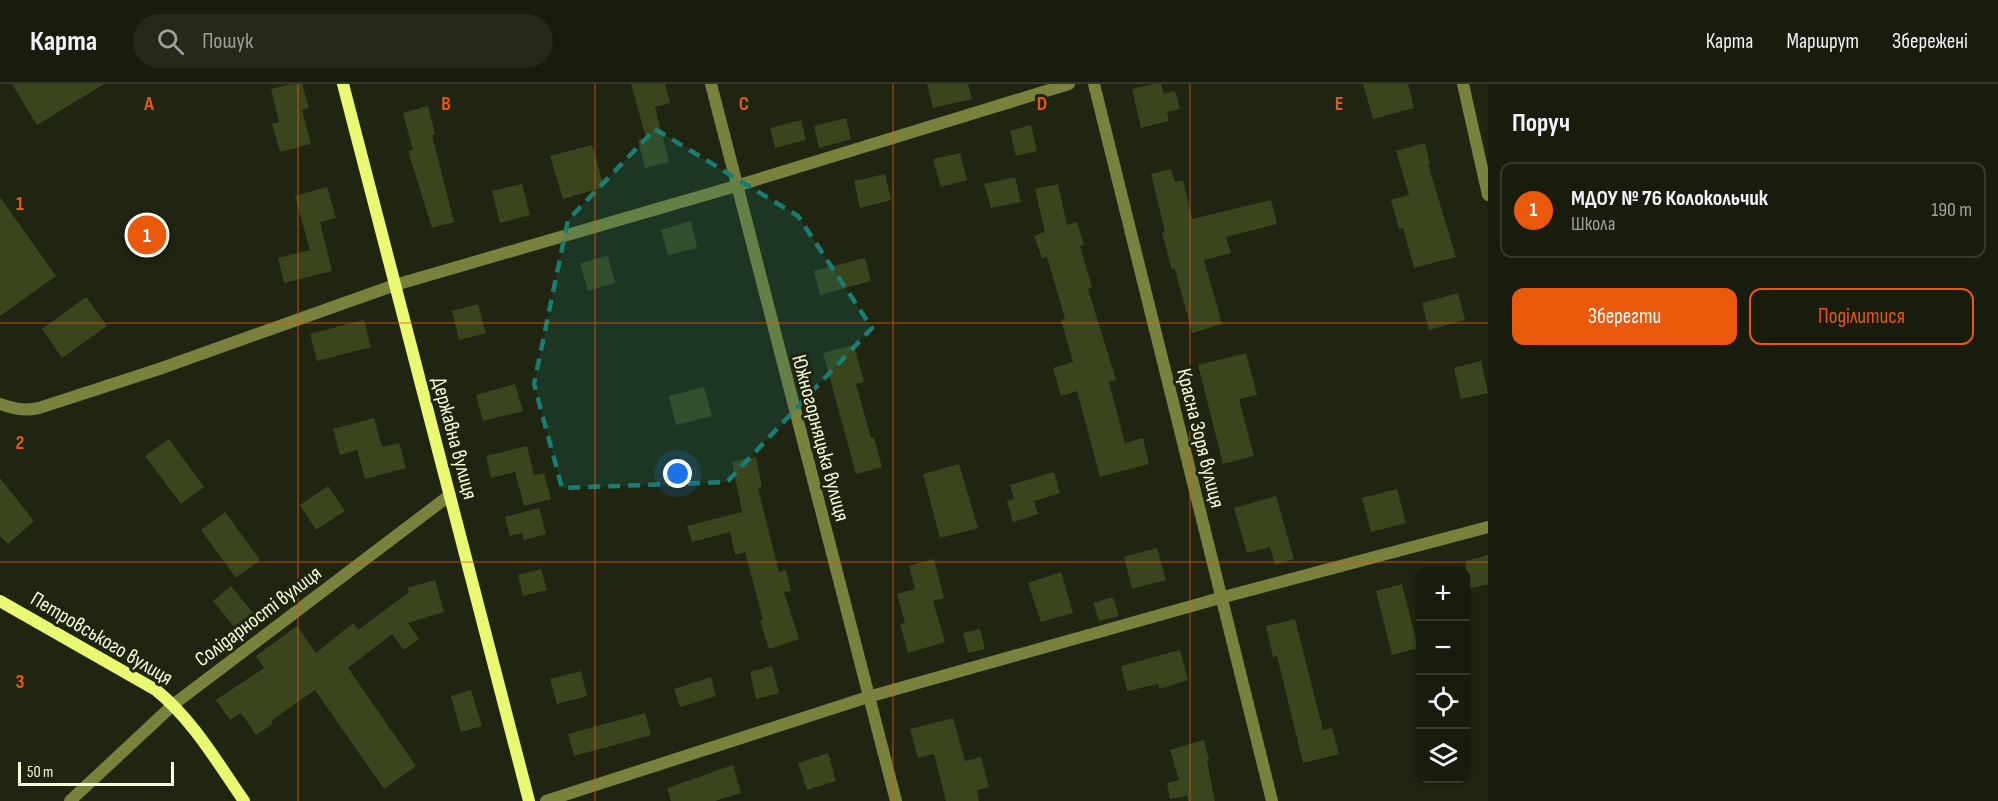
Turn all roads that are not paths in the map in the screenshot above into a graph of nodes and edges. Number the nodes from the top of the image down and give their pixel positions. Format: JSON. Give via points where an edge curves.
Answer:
{"nodes":[{"id":1,"x":343,"y":84,"type":"edge"},
{"id":2,"x":711,"y":84,"type":"edge"},
{"id":3,"x":1069,"y":84,"type":"edge"},
{"id":4,"x":1094,"y":84,"type":"edge"},
{"id":5,"x":1462,"y":84,"type":"edge"},
{"id":6,"x":736,"y":186,"type":"junction"},
{"id":7,"x":1488,"y":195,"type":"edge"},
{"id":8,"x":395,"y":285,"type":"junction"},
{"id":9,"x":0,"y":404,"type":"edge"},
{"id":10,"x":450,"y":495,"type":"junction"},
{"id":11,"x":1488,"y":527,"type":"edge"},
{"id":12,"x":1220,"y":598,"type":"junction"},
{"id":13,"x":0,"y":601,"type":"edge"},
{"id":14,"x":868,"y":697,"type":"junction"},
{"id":15,"x":174,"y":704,"type":"junction"},
{"id":16,"x":70,"y":801,"type":"edge"},
{"id":17,"x":244,"y":801,"type":"edge"},
{"id":18,"x":529,"y":801,"type":"edge"},
{"id":19,"x":546,"y":801,"type":"edge"},
{"id":20,"x":897,"y":801,"type":"edge"},
{"id":21,"x":1272,"y":801,"type":"edge"}],
"edges":[{"from":1,"to":8,"type":"main road","name":"Державна вулиця"},
{"from":2,"to":6,"type":"street","name":"Южногорняцька вулиця"},
{"from":3,"to":6,"type":"street"},
{"from":4,"to":12,"type":"street","name":"Красна Зоря вулиця"},
{"from":5,"to":7,"type":"street"},
{"from":6,"to":8,"type":"street"},
{"from":6,"to":14,"type":"street","name":"Южногорняцька вулиця"},
{"from":8,"to":9,"type":"street","via":[[39,408],[14,409]]},
{"from":8,"to":10,"type":"main road","name":"Державна вулиця"},
{"from":10,"to":15,"type":"street","name":"Солідарності вулиця"},
{"from":10,"to":18,"type":"main road","name":"Державна вулиця"},
{"from":11,"to":12,"type":"street"},
{"from":12,"to":14,"type":"street"},
{"from":12,"to":21,"type":"street","name":"Красна Зоря вулиця"},
{"from":13,"to":15,"type":"main road","name":"Петровського вулиця"},
{"from":14,"to":19,"type":"street"},
{"from":14,"to":20,"type":"street","name":"Южногорняцька вулиця"},
{"from":15,"to":16,"type":"street","name":"Солідарності вулиця"},
{"from":15,"to":17,"type":"main road","name":"Петровського вулиця"}]}
